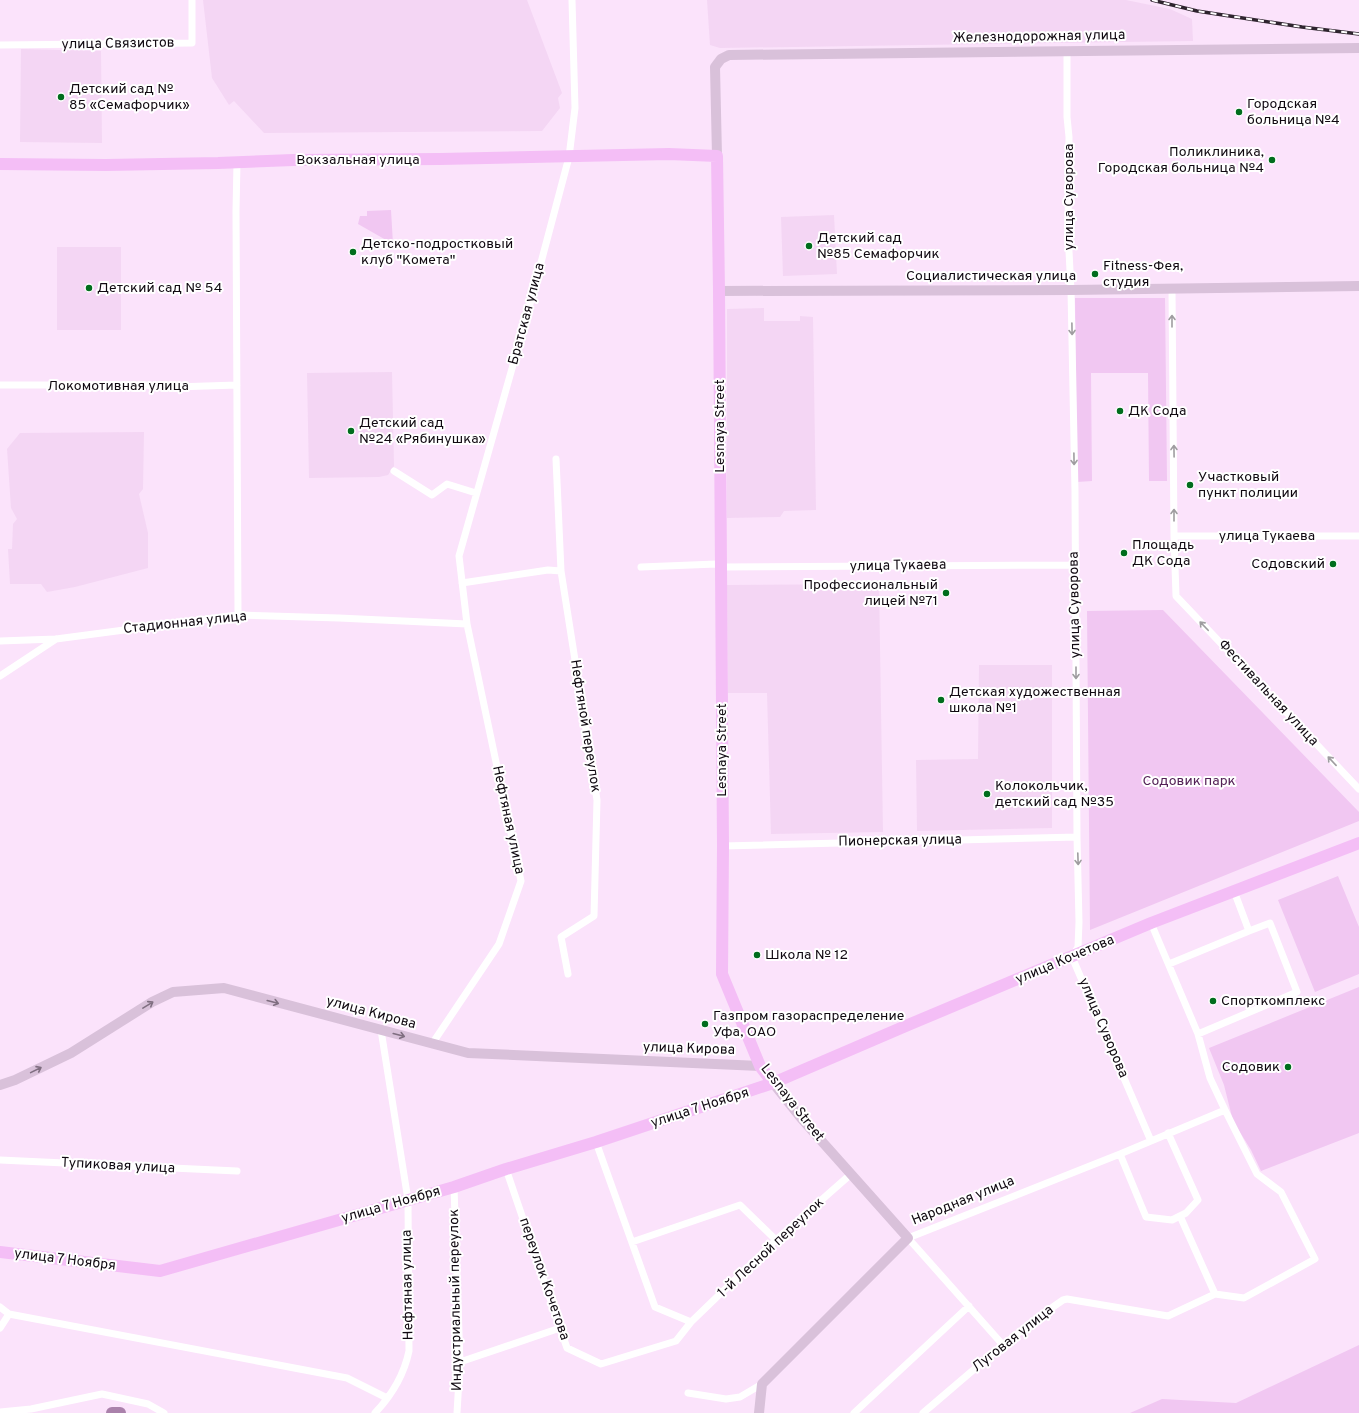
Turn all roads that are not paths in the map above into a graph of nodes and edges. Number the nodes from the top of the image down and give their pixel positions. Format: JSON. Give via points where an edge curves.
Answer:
{"nodes":[{"id":1,"x":192,"y":0,"type":"edge"},
{"id":2,"x":572,"y":0,"type":"edge"},
{"id":3,"x":0,"y":45,"type":"edge"},
{"id":4,"x":1359,"y":48,"type":"edge"},
{"id":5,"x":1067,"y":50,"type":"junction"},
{"id":6,"x":721,"y":59,"type":"joint"},
{"id":7,"x":717,"y":156,"type":"junction"},
{"id":8,"x":569,"y":157,"type":"junction"},
{"id":9,"x":237,"y":163,"type":"junction"},
{"id":10,"x":0,"y":164,"type":"edge"},
{"id":11,"x":1359,"y":286,"type":"edge"},
{"id":12,"x":1172,"y":288,"type":"junction"},
{"id":13,"x":1071,"y":290,"type":"junction"},
{"id":14,"x":719,"y":291,"type":"junction"},
{"id":15,"x":237,"y":385,"type":"junction"},
{"id":16,"x":0,"y":386,"type":"edge"},
{"id":17,"x":556,"y":459,"type":"dead end"},
{"id":18,"x":394,"y":471,"type":"dead end"},
{"id":19,"x":476,"y":492,"type":"junction"},
{"id":20,"x":1174,"y":536,"type":"junction"},
{"id":21,"x":1359,"y":536,"type":"edge"},
{"id":22,"x":1075,"y":565,"type":"junction"},
{"id":23,"x":641,"y":567,"type":"dead end"},
{"id":24,"x":721,"y":567,"type":"junction"},
{"id":25,"x":560,"y":571,"type":"junction"},
{"id":26,"x":462,"y":583,"type":"junction"},
{"id":27,"x":238,"y":616,"type":"junction"},
{"id":28,"x":467,"y":624,"type":"junction"},
{"id":29,"x":56,"y":639,"type":"junction"},
{"id":30,"x":0,"y":641,"type":"edge"},
{"id":31,"x":0,"y":676,"type":"edge"},
{"id":32,"x":1359,"y":789,"type":"edge"},
{"id":33,"x":1077,"y":837,"type":"junction"},
{"id":34,"x":1359,"y":843,"type":"edge"},
{"id":35,"x":723,"y":846,"type":"junction"},
{"id":36,"x":1234,"y":891,"type":"junction"},
{"id":37,"x":1151,"y":923,"type":"junction"},
{"id":38,"x":1249,"y":931,"type":"junction"},
{"id":39,"x":1080,"y":951,"type":"junction"},
{"id":40,"x":1169,"y":964,"type":"junction"},
{"id":41,"x":568,"y":974,"type":"dead end"},
{"id":42,"x":381,"y":1030,"type":"junction"},
{"id":43,"x":1198,"y":1034,"type":"junction"},
{"id":44,"x":432,"y":1044,"type":"junction"},
{"id":45,"x":760,"y":1066,"type":"junction"},
{"id":46,"x":773,"y":1083,"type":"junction"},
{"id":47,"x":0,"y":1085,"type":"edge"},
{"id":48,"x":1225,"y":1110,"type":"junction"},
{"id":49,"x":1168,"y":1133,"type":"junction"},
{"id":50,"x":1151,"y":1141,"type":"junction"},
{"id":51,"x":596,"y":1142,"type":"junction"},
{"id":52,"x":1120,"y":1154,"type":"junction"},
{"id":53,"x":0,"y":1160,"type":"edge"},
{"id":54,"x":506,"y":1169,"type":"junction"},
{"id":55,"x":237,"y":1171,"type":"dead end"},
{"id":56,"x":851,"y":1174,"type":"junction"},
{"id":57,"x":454,"y":1187,"type":"junction"},
{"id":58,"x":408,"y":1200,"type":"junction"},
{"id":59,"x":1180,"y":1216,"type":"junction"},
{"id":60,"x":908,"y":1238,"type":"junction"},
{"id":61,"x":776,"y":1240,"type":"junction"},
{"id":62,"x":632,"y":1242,"type":"junction"},
{"id":63,"x":0,"y":1252,"type":"edge"},
{"id":64,"x":1215,"y":1294,"type":"junction"},
{"id":65,"x":969,"y":1306,"type":"junction"},
{"id":66,"x":0,"y":1307,"type":"edge"},
{"id":67,"x":9,"y":1314,"type":"junction"},
{"id":68,"x":692,"y":1322,"type":"junction"},
{"id":69,"x":0,"y":1328,"type":"edge"},
{"id":70,"x":560,"y":1328,"type":"junction"},
{"id":71,"x":1003,"y":1345,"type":"junction"},
{"id":72,"x":460,"y":1362,"type":"junction"},
{"id":73,"x":762,"y":1384,"type":"junction"},
{"id":74,"x":688,"y":1393,"type":"dead end"},
{"id":75,"x":387,"y":1398,"type":"junction"},
{"id":76,"x":0,"y":1412,"type":"edge"},
{"id":77,"x":379,"y":1412,"type":"edge"},
{"id":78,"x":164,"y":1413,"type":"edge"},
{"id":79,"x":457,"y":1413,"type":"edge"},
{"id":80,"x":759,"y":1413,"type":"edge"},
{"id":81,"x":854,"y":1413,"type":"edge"},
{"id":82,"x":923,"y":1413,"type":"edge"}],
"edges":[{"from":1,"to":3,"type":"street","name":"улица Связистов","via":[[192,43]]},
{"from":2,"to":8,"type":"street","name":"Братская улица","via":[[575,108]]},
{"from":4,"to":5,"type":"street","name":"Железнодорожная улица"},
{"from":5,"to":6,"type":"street","name":"Железнодорожная улица","via":[[729,55]]},
{"from":5,"to":13,"type":"street","name":"улица Суворова","via":[[1068,232]]},
{"from":6,"to":7,"type":"street","name":"Lesnaya Street","via":[[715,67]]},
{"from":7,"to":8,"type":"main road","name":"Вокзальная улица","via":[[669,154]]},
{"from":7,"to":14,"type":"main road","name":"Lesnaya Street"},
{"from":8,"to":9,"type":"main road","name":"Вокзальная улица"},
{"from":8,"to":19,"type":"street","name":"Братская улица"},
{"from":9,"to":10,"type":"main road","name":"Вокзальная улица"},
{"from":9,"to":15,"type":"street"},
{"from":11,"to":12,"type":"street","name":"Социалистическая улица"},
{"from":12,"to":13,"type":"street","name":"Социалистическая улица"},
{"from":20,"to":12,"type":"street","one_way":true},
{"from":13,"to":14,"type":"street","name":"Социалистическая улица"},
{"from":13,"to":22,"type":"street","name":"улица Суворова","one_way":true},
{"from":14,"to":24,"type":"main road","name":"Lesnaya Street"},
{"from":15,"to":16,"type":"street","name":"Локомотивная улица"},
{"from":15,"to":27,"type":"street"},
{"from":17,"to":25,"type":"street","name":"Нефтяной переулок"},
{"from":18,"to":19,"type":"street","via":[[432,495],[447,484]]},
{"from":19,"to":26,"type":"street","name":"Братская улица","via":[[459,556]]},
{"from":20,"to":21,"type":"street","name":"улица Тукаева"},
{"from":32,"to":20,"type":"street","name":"Фестивальная улица","one_way":true,"via":[[1176,596]]},
{"from":22,"to":24,"type":"street","name":"улица Тукаева"},
{"from":22,"to":33,"type":"street","name":"улица Суворова","one_way":true},
{"from":23,"to":24,"type":"street","name":"улица Тукаева","via":[[716,564]]},
{"from":24,"to":35,"type":"main road","name":"Lesnaya Street"},
{"from":25,"to":26,"type":"street","via":[[542,571]]},
{"from":25,"to":41,"type":"street","name":"Нефтяной переулок","via":[[597,800],[594,916],[561,937]]},
{"from":26,"to":28,"type":"street","name":"Братская улица"},
{"from":27,"to":28,"type":"street","name":"Стадионная улица"},
{"from":27,"to":29,"type":"street","name":"Стадионная улица"},
{"from":28,"to":44,"type":"street","name":"Нефтяная улица","via":[[520,881],[498,944]]},
{"from":29,"to":30,"type":"street","name":"Стадионная улица"},
{"from":29,"to":31,"type":"street"},
{"from":33,"to":35,"type":"street","name":"Пионерская улица"},
{"from":33,"to":39,"type":"street","name":"улица Суворова","one_way":true},
{"from":34,"to":36,"type":"main road","name":"улица Кочетова"},
{"from":35,"to":45,"type":"main road","name":"Lesnaya Street","via":[[722,974]]},
{"from":36,"to":37,"type":"main road","name":"улица Кочетова"},
{"from":36,"to":38,"type":"street"},
{"from":37,"to":39,"type":"main road","name":"улица Кочетова"},
{"from":37,"to":40,"type":"street"},
{"from":38,"to":40,"type":"street"},
{"from":38,"to":43,"type":"street","via":[[1270,923],[1297,992]]},
{"from":39,"to":46,"type":"main road","name":"улица Кочетова"},
{"from":39,"to":50,"type":"street","name":"улица Суворова"},
{"from":40,"to":43,"type":"street"},
{"from":42,"to":44,"type":"street","name":"улица Кирова","one_way":true},
{"from":47,"to":42,"type":"street","name":"улица Кирова","one_way":true,"via":[[71,1053],[152,1002],[173,992],[224,988]]},
{"from":42,"to":58,"type":"street","name":"Нефтяная улица"},
{"from":43,"to":48,"type":"street","via":[[1210,1078]]},
{"from":44,"to":45,"type":"street","name":"улица Кирова","via":[[468,1053]]},
{"from":45,"to":46,"type":"main road","name":"Lesnaya Street"},
{"from":46,"to":51,"type":"main road","name":"улица 7 Ноября"},
{"from":46,"to":56,"type":"street","name":"Lesnaya Street"},
{"from":48,"to":49,"type":"street","name":"Народная улица"},
{"from":48,"to":64,"type":"street","via":[[1257,1174],[1281,1192],[1315,1259],[1244,1298]]},
{"from":49,"to":50,"type":"street","name":"Народная улица"},
{"from":49,"to":59,"type":"street","via":[[1198,1200]]},
{"from":50,"to":52,"type":"street","name":"Народная улица"},
{"from":51,"to":54,"type":"main road","name":"улица 7 Ноября"},
{"from":51,"to":62,"type":"street"},
{"from":52,"to":59,"type":"street","via":[[1146,1217],[1172,1220]]},
{"from":52,"to":60,"type":"street","name":"Народная улица"},
{"from":53,"to":55,"type":"street","name":"Тупиковая улица"},
{"from":54,"to":57,"type":"main road","name":"улица 7 Ноября"},
{"from":54,"to":70,"type":"street","name":"переулок Кочетова"},
{"from":56,"to":60,"type":"street","name":"Lesnaya Street"},
{"from":56,"to":61,"type":"street","name":"1-й Лесной переулок"},
{"from":57,"to":58,"type":"main road","name":"улица 7 Ноября"},
{"from":57,"to":72,"type":"street","name":"Индустриальный переулок"},
{"from":58,"to":63,"type":"main road","name":"улица 7 Ноября","via":[[160,1271]]},
{"from":58,"to":75,"type":"street","name":"Нефтяная улица","via":[[409,1351],[400,1380]]},
{"from":59,"to":64,"type":"street"},
{"from":60,"to":65,"type":"street","name":"Lesnaya Street"},
{"from":60,"to":73,"type":"street","name":"Народная улица"},
{"from":61,"to":62,"type":"street","via":[[740,1204]]},
{"from":61,"to":68,"type":"street","name":"1-й Лесной переулок"},
{"from":62,"to":68,"type":"street","via":[[655,1307]]},
{"from":64,"to":71,"type":"street","name":"Луговая улица","via":[[1168,1316],[1066,1299],[1032,1321]]},
{"from":65,"to":71,"type":"street","name":"Lesnaya Street"},
{"from":65,"to":81,"type":"street"},
{"from":66,"to":67,"type":"street"},
{"from":67,"to":69,"type":"street"},
{"from":67,"to":75,"type":"street","via":[[347,1378]]},
{"from":68,"to":70,"type":"street","name":"переулок Кочетова","via":[[676,1341],[601,1364],[567,1348]]},
{"from":70,"to":72,"type":"street"},
{"from":71,"to":82,"type":"street","name":"Луговая улица"},
{"from":72,"to":79,"type":"street","name":"Индустриальный переулок"},
{"from":73,"to":74,"type":"street","name":"Народная улица","via":[[740,1398],[726,1399]]},
{"from":73,"to":80,"type":"street"},
{"from":75,"to":77,"type":"street","name":"Нефтяная улица"},
{"from":76,"to":78,"type":"street","via":[[31,1409],[102,1394],[148,1404]]}]}
